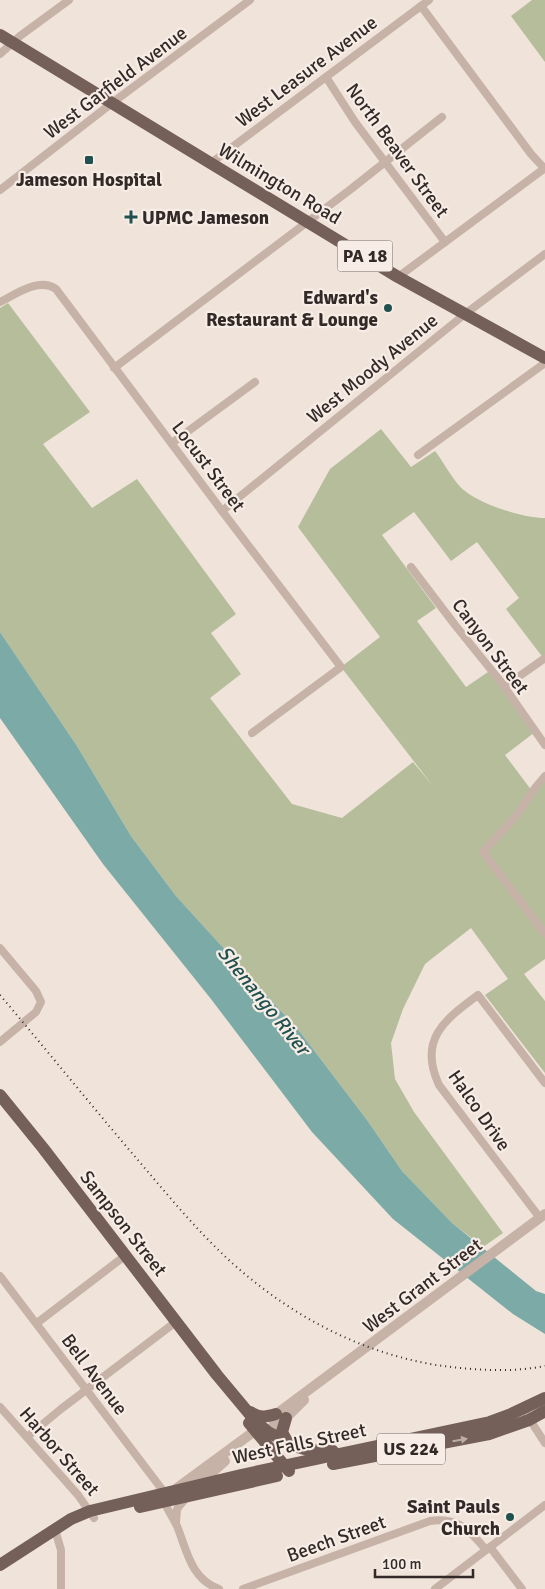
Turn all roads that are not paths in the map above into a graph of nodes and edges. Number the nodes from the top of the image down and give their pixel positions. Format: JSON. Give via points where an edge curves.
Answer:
{"nodes":[{"id":1,"x":69,"y":0,"type":"edge"},
{"id":2,"x":250,"y":0,"type":"edge"},
{"id":3,"x":429,"y":0,"type":"edge"},
{"id":4,"x":421,"y":6,"type":"junction"},
{"id":5,"x":0,"y":35,"type":"edge"},
{"id":6,"x":13,"y":43,"type":"junction"},
{"id":7,"x":0,"y":54,"type":"edge"},
{"id":8,"x":326,"y":77,"type":"junction"},
{"id":9,"x":112,"y":103,"type":"junction"},
{"id":10,"x":442,"y":117,"type":"dead end"},
{"id":11,"x":385,"y":161,"type":"junction"},
{"id":12,"x":210,"y":163,"type":"junction"},
{"id":13,"x":545,"y":169,"type":"edge"},
{"id":14,"x":0,"y":190,"type":"edge"},
{"id":15,"x":306,"y":221,"type":"junction"},
{"id":16,"x":445,"y":242,"type":"junction"},
{"id":17,"x":545,"y":254,"type":"edge"},
{"id":18,"x":398,"y":277,"type":"junction"},
{"id":19,"x":0,"y":302,"type":"edge"},
{"id":20,"x":465,"y":314,"type":"junction"},
{"id":21,"x":545,"y":358,"type":"edge"},
{"id":22,"x":545,"y":363,"type":"edge"},
{"id":23,"x":114,"y":368,"type":"junction"},
{"id":24,"x":255,"y":382,"type":"dead end"},
{"id":25,"x":172,"y":444,"type":"junction"},
{"id":26,"x":418,"y":455,"type":"dead end"},
{"id":27,"x":222,"y":511,"type":"junction"},
{"id":28,"x":412,"y":566,"type":"dead end"},
{"id":29,"x":545,"y":658,"type":"edge"},
{"id":30,"x":504,"y":687,"type":"junction"},
{"id":31,"x":252,"y":733,"type":"dead end"},
{"id":32,"x":545,"y":745,"type":"edge"},
{"id":33,"x":545,"y":776,"type":"edge"},
{"id":34,"x":545,"y":934,"type":"edge"},
{"id":35,"x":0,"y":948,"type":"edge"},
{"id":36,"x":0,"y":1042,"type":"edge"},
{"id":37,"x":545,"y":1083,"type":"edge"},
{"id":38,"x":0,"y":1095,"type":"edge"},
{"id":39,"x":542,"y":1216,"type":"edge"},
{"id":40,"x":126,"y":1255,"type":"junction"},
{"id":41,"x":0,"y":1276,"type":"edge"},
{"id":42,"x":176,"y":1321,"type":"junction"},
{"id":43,"x":37,"y":1323,"type":"junction"},
{"id":44,"x":218,"y":1375,"type":"junction"},
{"id":45,"x":87,"y":1390,"type":"junction"},
{"id":46,"x":545,"y":1398,"type":"edge"},
{"id":47,"x":0,"y":1407,"type":"edge"},
{"id":48,"x":247,"y":1410,"type":"junction"},
{"id":49,"x":545,"y":1411,"type":"edge"},
{"id":50,"x":526,"y":1415,"type":"junction"},
{"id":51,"x":281,"y":1416,"type":"junction"},
{"id":52,"x":260,"y":1431,"type":"junction"},
{"id":53,"x":27,"y":1437,"type":"junction"},
{"id":54,"x":288,"y":1443,"type":"junction"},
{"id":55,"x":545,"y":1443,"type":"edge"},
{"id":56,"x":363,"y":1448,"type":"junction"},
{"id":57,"x":288,"y":1469,"type":"junction"},
{"id":58,"x":199,"y":1484,"type":"junction"},
{"id":59,"x":167,"y":1495,"type":"junction"},
{"id":60,"x":188,"y":1496,"type":"junction"},
{"id":61,"x":545,"y":1505,"type":"edge"},
{"id":62,"x":114,"y":1512,"type":"junction"},
{"id":63,"x":92,"y":1514,"type":"junction"},
{"id":64,"x":176,"y":1524,"type":"junction"},
{"id":65,"x":56,"y":1532,"type":"junction"},
{"id":66,"x":41,"y":1539,"type":"junction"},
{"id":67,"x":488,"y":1549,"type":"junction"},
{"id":68,"x":0,"y":1565,"type":"edge"},
{"id":69,"x":202,"y":1585,"type":"edge"},
{"id":70,"x":61,"y":1589,"type":"edge"},
{"id":71,"x":219,"y":1589,"type":"edge"},
{"id":72,"x":243,"y":1589,"type":"edge"},
{"id":73,"x":435,"y":1589,"type":"edge"},
{"id":74,"x":522,"y":1589,"type":"edge"}],
"edges":[{"from":1,"to":6,"type":"street"},
{"from":2,"to":9,"type":"street","name":"West Garfield Avenue"},
{"from":3,"to":4,"type":"street","name":"West Leasure Avenue"},
{"from":4,"to":8,"type":"street","name":"West Leasure Avenue"},
{"from":4,"to":13,"type":"street"},
{"from":5,"to":6,"type":"main road","name":"Wilmington Road","number":"PA 18"},
{"from":6,"to":7,"type":"street"},
{"from":6,"to":9,"type":"main road","name":"Wilmington Road","number":"PA 18"},
{"from":8,"to":11,"type":"street","name":"North Beaver Street"},
{"from":8,"to":12,"type":"street","name":"West Leasure Avenue"},
{"from":9,"to":12,"type":"main road","name":"Wilmington Road","number":"PA 18"},
{"from":9,"to":14,"type":"street","name":"West Garfield Avenue"},
{"from":10,"to":11,"type":"street"},
{"from":11,"to":15,"type":"street"},
{"from":11,"to":16,"type":"street","name":"North Beaver Street"},
{"from":12,"to":15,"type":"main road","name":"Wilmington Road","number":"PA 18"},
{"from":13,"to":16,"type":"street"},
{"from":15,"to":18,"type":"main road","name":"Wilmington Road","number":"PA 18"},
{"from":15,"to":23,"type":"street"},
{"from":16,"to":18,"type":"street"},
{"from":17,"to":20,"type":"street","name":"West Moody Avenue"},
{"from":18,"to":20,"type":"main road","name":"Wilmington Road","number":"PA 18"},
{"from":19,"to":23,"type":"street","name":"Locust Street","via":[[39,284],[56,289]]},
{"from":20,"to":21,"type":"main road","name":"Wilmington Road","number":"PA 18"},
{"from":20,"to":27,"type":"street","name":"West Moody Avenue"},
{"from":22,"to":26,"type":"street"},
{"from":23,"to":25,"type":"street","name":"Locust Street"},
{"from":24,"to":25,"type":"street"},
{"from":25,"to":27,"type":"street","name":"Locust Street"},
{"from":27,"to":31,"type":"street","name":"Locust Street","via":[[341,667]]},
{"from":28,"to":30,"type":"street","name":"Canyon Street"},
{"from":29,"to":30,"type":"street"},
{"from":30,"to":32,"type":"street","name":"Canyon Street"},
{"from":33,"to":34,"type":"street","via":[[517,815],[483,852]]},
{"from":35,"to":36,"type":"street","via":[[36,991],[40,1002],[36,1012]]},
{"from":37,"to":39,"type":"street","name":"Halco Drive","via":[[478,995],[452,1014],[434,1039],[432,1056],[439,1085]]},
{"from":38,"to":40,"type":"main road","name":"Sampson Street"},
{"from":39,"to":51,"type":"street","name":"West Grant Street"},
{"from":40,"to":42,"type":"main road","name":"Sampson Street"},
{"from":40,"to":43,"type":"street"},
{"from":41,"to":43,"type":"street","name":"Bell Avenue"},
{"from":42,"to":44,"type":"main road","name":"Sampson Street"},
{"from":42,"to":45,"type":"street"},
{"from":43,"to":45,"type":"street","name":"Bell Avenue"},
{"from":44,"to":48,"type":"main road","name":"Sampson Street"},
{"from":44,"to":52,"type":"main road","name":"Sampson Street","via":[[238,1408]]},
{"from":45,"to":53,"type":"street"},
{"from":45,"to":59,"type":"street","name":"Bell Avenue"},
{"from":46,"to":50,"type":"main road","name":"West Falls Street","number":"US 224"},
{"from":47,"to":53,"type":"street","name":"Harbor Street"},
{"from":48,"to":51,"type":"main road","via":[[259,1417]]},
{"from":48,"to":52,"type":"main road","name":"Sampson Street"},
{"from":49,"to":50,"type":"main road","name":"West Falls Street","number":"US 224"},
{"from":50,"to":55,"type":"street"},
{"from":50,"to":56,"type":"main road","name":"West Falls Street","number":"US 224"},
{"from":57,"to":50,"type":"main road","name":"West Falls Street","number":"US 224","one_way":true,"via":[[479,1436],[507,1428]]},
{"from":51,"to":52,"type":"street","name":"West Grant Street"},
{"from":51,"to":54,"type":"main road","via":[[282,1432]]},
{"from":52,"to":54,"type":"main road","name":"Sampson Street"},
{"from":52,"to":57,"type":"main road","name":"Sampson Street"},
{"from":52,"to":58,"type":"street","name":"West Grant Street"},
{"from":52,"to":59,"type":"street","name":"West Grant Street"},
{"from":53,"to":63,"type":"street","name":"Harbor Street"},
{"from":54,"to":56,"type":"main road","name":"Sampson Street","via":[[319,1451]]},
{"from":56,"to":57,"type":"main road","name":"West Falls Street","number":"US 224"},
{"from":57,"to":58,"type":"main road","name":"West Falls Street","number":"US 224"},
{"from":57,"to":60,"type":"main road","name":"West Falls Street","number":"US 224"},
{"from":58,"to":59,"type":"main road","name":"West Falls Street","number":"US 224"},
{"from":58,"to":62,"type":"main road","via":[[171,1496]]},
{"from":59,"to":60,"type":"main road","number":"US 224"},
{"from":59,"to":62,"type":"main road","number":"US 224"},
{"from":59,"to":63,"type":"main road","number":"US 224"},
{"from":59,"to":64,"type":"street","name":"Bell Avenue"},
{"from":60,"to":64,"type":"street","via":[[177,1509]]},
{"from":61,"to":67,"type":"street"},
{"from":62,"to":63,"type":"main road","number":"US 224"},
{"from":63,"to":65,"type":"main road","number":"US 224"},
{"from":63,"to":66,"type":"main road","number":"US 224","via":[[71,1519]]},
{"from":64,"to":69,"type":"street","name":"Bell Avenue"},
{"from":65,"to":66,"type":"main road","number":"US 224"},
{"from":65,"to":70,"type":"street","via":[[61,1550]]},
{"from":66,"to":68,"type":"main road","number":"US 224"},
{"from":67,"to":72,"type":"street","name":"Beech Street","via":[[466,1528],[450,1521],[430,1521]]},
{"from":67,"to":73,"type":"street"},
{"from":67,"to":74,"type":"street"},
{"from":69,"to":71,"type":"street"}]}
